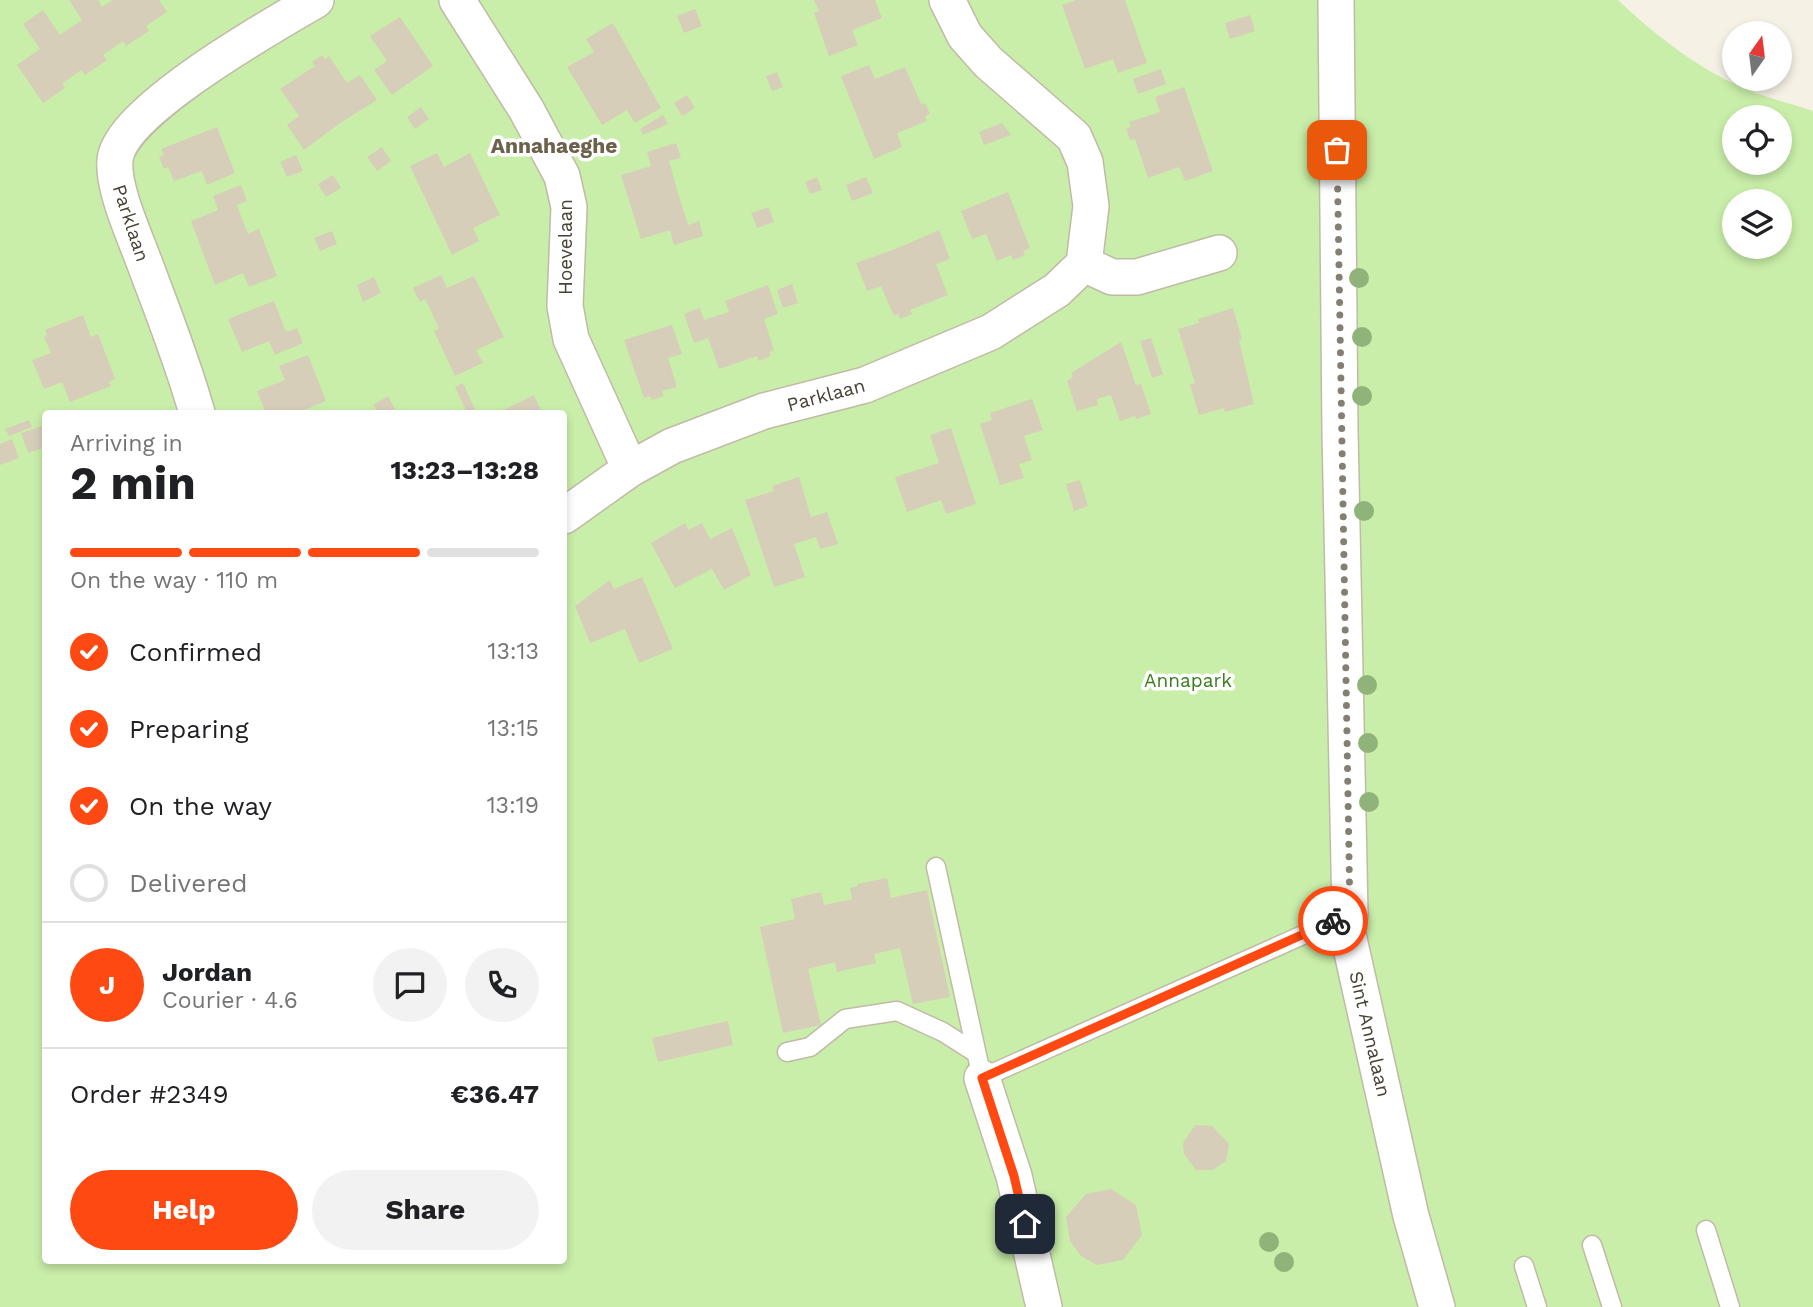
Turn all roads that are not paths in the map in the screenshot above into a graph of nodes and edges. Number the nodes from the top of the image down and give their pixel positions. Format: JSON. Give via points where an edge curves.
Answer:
{"nodes":[{"id":1,"x":316,"y":0,"type":"edge"},
{"id":2,"x":457,"y":0,"type":"edge"},
{"id":3,"x":947,"y":0,"type":"edge"},
{"id":4,"x":1336,"y":0,"type":"edge"},
{"id":5,"x":1219,"y":253,"type":"dead end"},
{"id":6,"x":1084,"y":264,"type":"junction"},
{"id":7,"x":196,"y":410,"type":"edge"},
{"id":8,"x":630,"y":469,"type":"junction"},
{"id":9,"x":567,"y":514,"type":"edge"},
{"id":10,"x":936,"y":867,"type":"dead end"},
{"id":11,"x":1350,"y":914,"type":"junction"},
{"id":12,"x":787,"y":1052,"type":"dead end"},
{"id":13,"x":979,"y":1066,"type":"junction"},
{"id":14,"x":1706,"y":1230,"type":"dead end"},
{"id":15,"x":1592,"y":1245,"type":"dead end"},
{"id":16,"x":1524,"y":1266,"type":"dead end"},
{"id":17,"x":1044,"y":1307,"type":"edge"},
{"id":18,"x":1437,"y":1307,"type":"edge"},
{"id":19,"x":1537,"y":1307,"type":"edge"},
{"id":20,"x":1612,"y":1307,"type":"edge"},
{"id":21,"x":1730,"y":1307,"type":"edge"}],
"edges":[{"from":1,"to":7,"type":"street","name":"Parklaan","via":[[237,45],[140,118],[120,143],[115,159],[127,217]]},
{"from":2,"to":8,"type":"street","name":"Hoevelaan","via":[[562,176],[569,207],[565,306],[570,339]]},
{"from":3,"to":6,"type":"street","via":[[965,36],[988,62],[1074,137],[1085,162],[1091,206]]},
{"from":4,"to":11,"type":"street","name":"Sint Annalaan"},
{"from":5,"to":6,"type":"street","via":[[1137,277],[1112,277]]},
{"from":6,"to":8,"type":"street","name":"Parklaan","via":[[1057,290],[991,332],[865,385],[764,411],[672,446]]},
{"from":8,"to":9,"type":"street","name":"Parklaan"},
{"from":10,"to":13,"type":"lane"},
{"from":11,"to":13,"type":"lane"},
{"from":11,"to":18,"type":"street","name":"Sint Annalaan","via":[[1350,944],[1411,1216]]},
{"from":12,"to":13,"type":"lane","via":[[810,1046],[845,1019],[897,1010],[943,1032]]},
{"from":13,"to":17,"type":"street","via":[[1014,1176]]},
{"from":14,"to":21,"type":"lane"},
{"from":15,"to":20,"type":"lane"},
{"from":16,"to":19,"type":"lane"}]}
